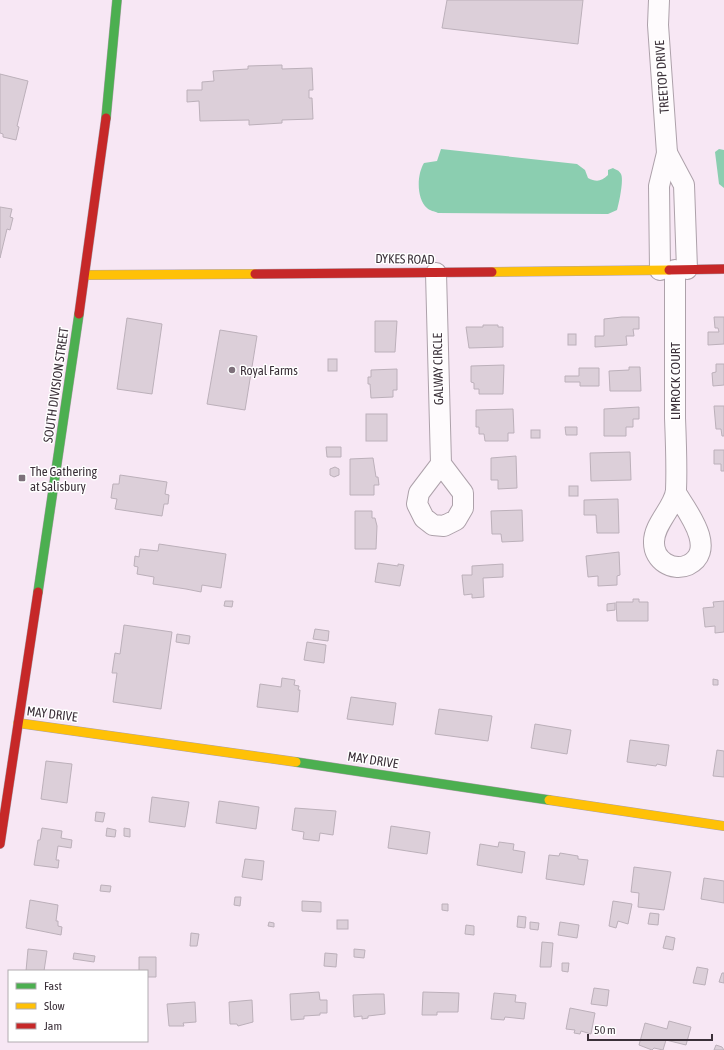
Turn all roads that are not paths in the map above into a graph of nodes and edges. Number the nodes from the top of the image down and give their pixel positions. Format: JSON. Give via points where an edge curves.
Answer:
{"nodes":[{"id":1,"x":117,"y":0,"type":"edge"},
{"id":2,"x":659,"y":0,"type":"edge"},
{"id":3,"x":667,"y":153,"type":"junction"},
{"id":4,"x":724,"y":268,"type":"edge"},
{"id":5,"x":674,"y":270,"type":"junction"},
{"id":6,"x":436,"y":273,"type":"junction"},
{"id":7,"x":85,"y":275,"type":"junction"},
{"id":8,"x":441,"y":464,"type":"dead end"},
{"id":9,"x":676,"y":492,"type":"dead end"},
{"id":10,"x":18,"y":723,"type":"junction"},
{"id":11,"x":6,"y":771,"type":"edge"},
{"id":12,"x":724,"y":826,"type":"edge"},
{"id":13,"x":0,"y":844,"type":"edge"}],
"edges":[{"from":1,"to":7,"type":"street","name":"SOUTH DIVISION STREET","via":[[109,92]]},
{"from":2,"to":3,"type":"street","name":"TREETOP DRIVE","via":[[658,24]]},
{"from":3,"to":5,"type":"street","name":"TREETOP DRIVE","via":[[659,186]]},
{"from":3,"to":5,"type":"street","name":"TREETOP DRIVE","via":[[684,185]]},
{"from":4,"to":5,"type":"street","name":"DYKES ROAD"},
{"from":5,"to":6,"type":"street","name":"DYKES ROAD"},
{"from":5,"to":9,"type":"street","name":"LIMROCK COURT"},
{"from":6,"to":7,"type":"street","name":"DYKES ROAD"},
{"from":6,"to":8,"type":"street","name":"GALWAY CIRCLE"},
{"from":7,"to":10,"type":"street","name":"SOUTH DIVISION STREET"},
{"from":10,"to":11,"type":"street","name":"SOUTH DIVISION STREET"},
{"from":10,"to":12,"type":"street","name":"MAY DRIVE","via":[[165,742]]},
{"from":11,"to":13,"type":"street","name":"SOUTH DIVISION STREET"}]}
